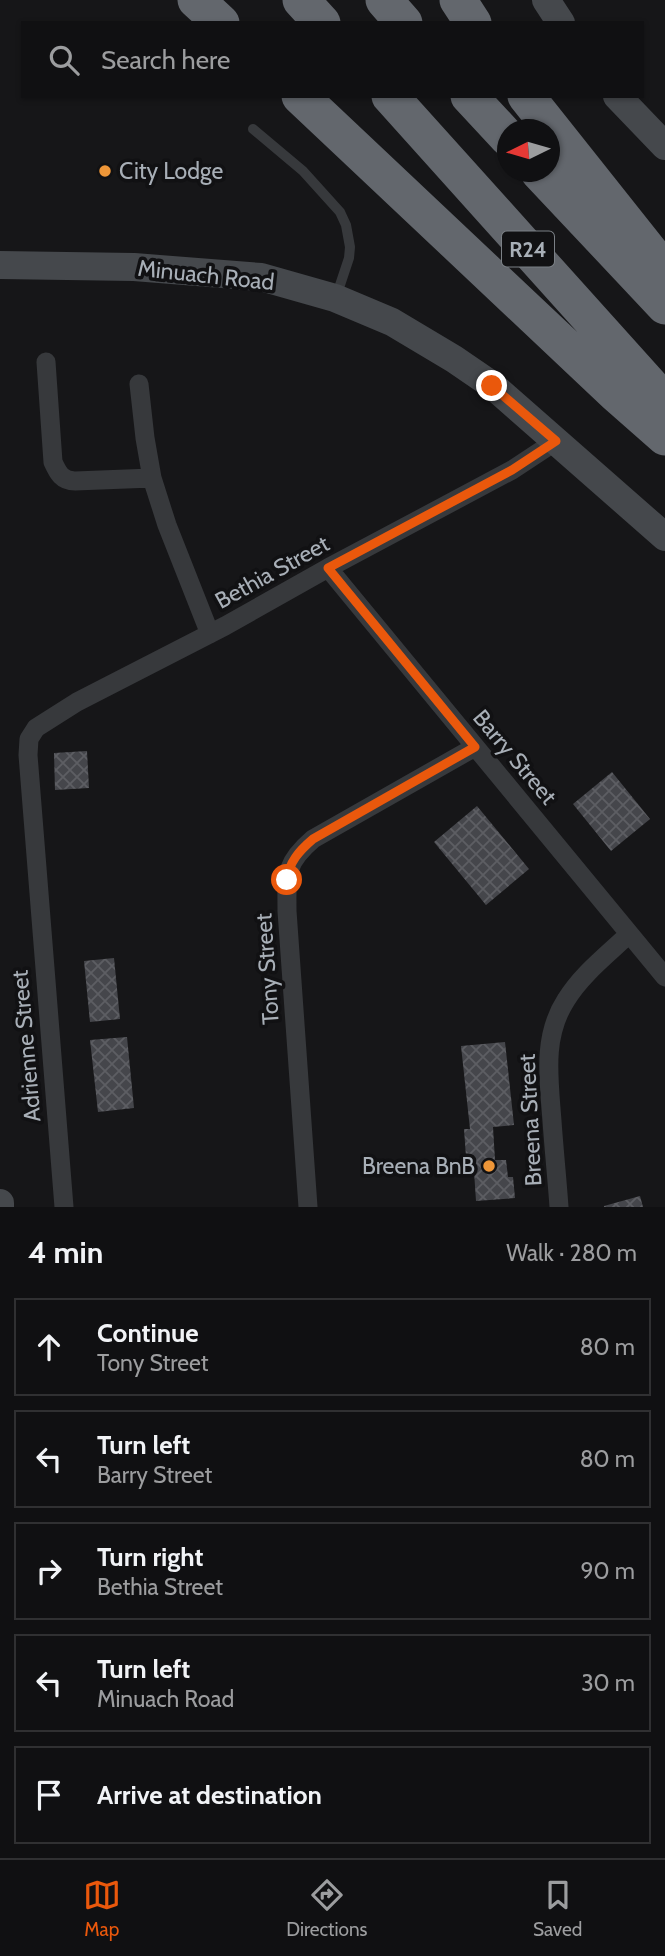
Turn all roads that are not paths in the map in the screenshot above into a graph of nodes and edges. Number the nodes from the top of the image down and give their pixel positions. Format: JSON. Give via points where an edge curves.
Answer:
{"nodes":[{"id":1,"x":196,"y":0,"type":"edge"},
{"id":2,"x":301,"y":0,"type":"edge"},
{"id":3,"x":384,"y":0,"type":"edge"},
{"id":4,"x":458,"y":0,"type":"edge"},
{"id":5,"x":546,"y":0,"type":"edge"},
{"id":6,"x":219,"y":21,"type":"edge"},
{"id":7,"x":320,"y":21,"type":"edge"},
{"id":8,"x":402,"y":21,"type":"edge"},
{"id":9,"x":472,"y":21,"type":"edge"},
{"id":10,"x":560,"y":21,"type":"edge"},
{"id":11,"x":302,"y":98,"type":"edge"},
{"id":12,"x":392,"y":98,"type":"edge"},
{"id":13,"x":471,"y":98,"type":"edge"},
{"id":14,"x":528,"y":98,"type":"edge"},
{"id":15,"x":619,"y":98,"type":"edge"},
{"id":16,"x":497,"y":126,"type":"edge"},
{"id":17,"x":253,"y":129,"type":"dead end"},
{"id":18,"x":665,"y":146,"type":"edge"},
{"id":19,"x":547,"y":182,"type":"edge"},
{"id":20,"x":0,"y":265,"type":"edge"},
{"id":21,"x":665,"y":271,"type":"edge"},
{"id":22,"x":335,"y":298,"type":"junction"},
{"id":23,"x":665,"y":306,"type":"edge"},
{"id":24,"x":46,"y":362,"type":"dead end"},
{"id":25,"x":139,"y":384,"type":"dead end"},
{"id":26,"x":665,"y":402,"type":"edge"},
{"id":27,"x":665,"y":437,"type":"edge"},
{"id":28,"x":556,"y":441,"type":"junction"},
{"id":29,"x":152,"y":478,"type":"junction"},
{"id":30,"x":665,"y":537,"type":"edge"},
{"id":31,"x":328,"y":568,"type":"junction"},
{"id":32,"x":210,"y":634,"type":"junction"},
{"id":33,"x":475,"y":747,"type":"junction"},
{"id":34,"x":28,"y":755,"type":"joint"},
{"id":35,"x":629,"y":934,"type":"junction"},
{"id":36,"x":665,"y":977,"type":"edge"},
{"id":37,"x":64,"y":1207,"type":"edge"},
{"id":38,"x":308,"y":1207,"type":"edge"},
{"id":39,"x":559,"y":1207,"type":"edge"}],
"edges":[{"from":1,"to":6,"type":"highway"},
{"from":2,"to":7,"type":"highway"},
{"from":3,"to":8,"type":"highway"},
{"from":4,"to":9,"type":"highway"},
{"from":5,"to":10,"type":"street"},
{"from":11,"to":27,"type":"highway"},
{"from":12,"to":26,"type":"highway","number":"R24"},
{"from":13,"to":16,"type":"highway"},
{"from":14,"to":21,"type":"highway"},
{"from":15,"to":18,"type":"street"},
{"from":17,"to":22,"type":"lane","via":[[303,171],[340,212],[350,247]]},
{"from":19,"to":23,"type":"highway","number":"R24"},
{"from":20,"to":22,"type":"street","name":"Minuach Road","via":[[134,267],[261,277]]},
{"from":22,"to":28,"type":"street","name":"Minuach Road","via":[[392,322],[454,359]]},
{"from":24,"to":29,"type":"street","via":[[53,462],[59,474],[75,481]]},
{"from":25,"to":29,"type":"street"},
{"from":28,"to":30,"type":"street","name":"Minuach Road"},
{"from":28,"to":31,"type":"street","name":"Bethia Street","via":[[512,470]]},
{"from":29,"to":32,"type":"street"},
{"from":31,"to":32,"type":"street","name":"Bethia Street"},
{"from":31,"to":33,"type":"street","name":"Barry Street"},
{"from":32,"to":34,"type":"street","name":"Bethia Street","via":[[40,724],[29,739]]},
{"from":33,"to":35,"type":"street","name":"Barry Street"},
{"from":33,"to":38,"type":"street","name":"Tony Street","via":[[313,839],[288,870]]},
{"from":34,"to":37,"type":"street","name":"Adrienne Street"},
{"from":35,"to":36,"type":"street","name":"Barry Street"},
{"from":35,"to":39,"type":"street","name":"Breena Street","via":[[581,979],[552,1031],[548,1073]]}]}
